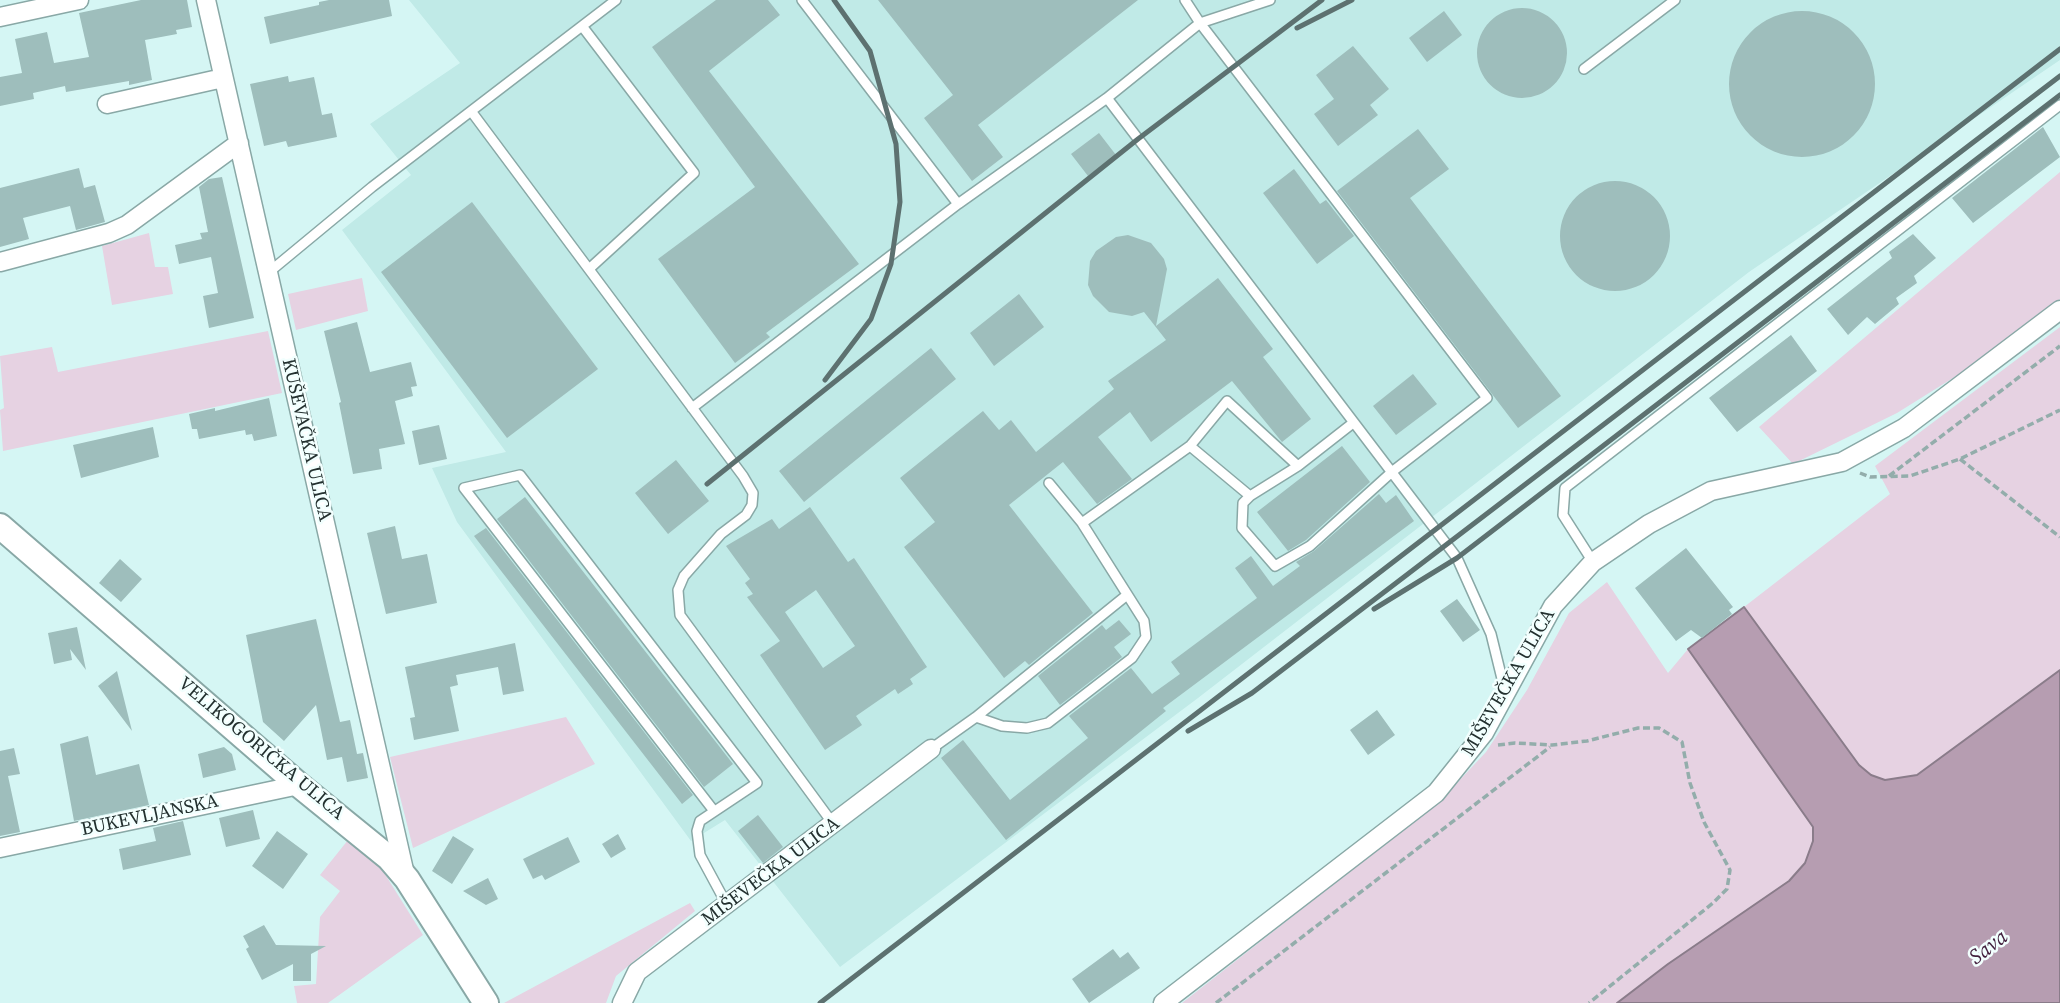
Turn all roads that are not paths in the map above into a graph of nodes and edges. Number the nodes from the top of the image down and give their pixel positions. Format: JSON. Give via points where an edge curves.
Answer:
{"nodes":[{"id":1,"x":79,"y":0,"type":"edge"},
{"id":2,"x":206,"y":0,"type":"edge"},
{"id":3,"x":617,"y":0,"type":"edge"},
{"id":4,"x":802,"y":0,"type":"edge"},
{"id":5,"x":1185,"y":0,"type":"edge"},
{"id":6,"x":1270,"y":0,"type":"edge"},
{"id":7,"x":1675,"y":0,"type":"edge"},
{"id":8,"x":0,"y":17,"type":"edge"},
{"id":9,"x":1200,"y":23,"type":"junction"},
{"id":10,"x":582,"y":26,"type":"junction"},
{"id":11,"x":1584,"y":69,"type":"dead end"},
{"id":12,"x":223,"y":78,"type":"junction"},
{"id":13,"x":1107,"y":98,"type":"junction"},
{"id":14,"x":107,"y":104,"type":"dead end"},
{"id":15,"x":2060,"y":105,"type":"edge"},
{"id":16,"x":471,"y":111,"type":"junction"},
{"id":17,"x":239,"y":143,"type":"junction"},
{"id":18,"x":958,"y":204,"type":"junction"},
{"id":19,"x":0,"y":262,"type":"edge"},
{"id":20,"x":589,"y":269,"type":"junction"},
{"id":21,"x":268,"y":273,"type":"junction"},
{"id":22,"x":2060,"y":310,"type":"edge"},
{"id":23,"x":692,"y":408,"type":"junction"},
{"id":24,"x":1353,"y":422,"type":"junction"},
{"id":25,"x":1189,"y":446,"type":"junction"},
{"id":26,"x":1298,"y":466,"type":"junction"},
{"id":27,"x":1393,"y":471,"type":"junction"},
{"id":28,"x":1049,"y":483,"type":"dead end"},
{"id":29,"x":1250,"y":496,"type":"junction"},
{"id":30,"x":1082,"y":523,"type":"junction"},
{"id":31,"x":0,"y":526,"type":"edge"},
{"id":32,"x":1593,"y":562,"type":"junction"},
{"id":33,"x":1127,"y":595,"type":"junction"},
{"id":34,"x":1505,"y":692,"type":"junction"},
{"id":35,"x":976,"y":718,"type":"junction"},
{"id":36,"x":931,"y":749,"type":"joint"},
{"id":37,"x":299,"y":785,"type":"junction"},
{"id":38,"x":714,"y":811,"type":"junction"},
{"id":39,"x":834,"y":825,"type":"junction"},
{"id":40,"x":0,"y":848,"type":"edge"},
{"id":41,"x":407,"y":879,"type":"junction"},
{"id":42,"x":727,"y":905,"type":"junction"},
{"id":43,"x":486,"y":1003,"type":"edge"},
{"id":44,"x":622,"y":1003,"type":"edge"},
{"id":45,"x":1163,"y":1003,"type":"edge"}],
"edges":[{"from":1,"to":8,"type":"street"},
{"from":2,"to":12,"type":"street","name":"KUŠEVAČKA ULICA"},
{"from":3,"to":10,"type":"lane"},
{"from":4,"to":18,"type":"lane"},
{"from":5,"to":9,"type":"lane"},
{"from":6,"to":9,"type":"lane"},
{"from":7,"to":11,"type":"lane"},
{"from":9,"to":13,"type":"lane"},
{"from":9,"to":27,"type":"lane","via":[[1487,398]]},
{"from":10,"to":16,"type":"lane"},
{"from":10,"to":20,"type":"lane","via":[[694,173]]},
{"from":12,"to":14,"type":"street"},
{"from":12,"to":17,"type":"street","name":"KUŠEVAČKA ULICA"},
{"from":13,"to":18,"type":"lane"},
{"from":13,"to":24,"type":"lane"},
{"from":15,"to":32,"type":"lane","via":[[1565,488],[1563,515]]},
{"from":16,"to":20,"type":"lane"},
{"from":16,"to":21,"type":"lane"},
{"from":17,"to":19,"type":"street","via":[[127,225]]},
{"from":17,"to":21,"type":"street","name":"KUŠEVAČKA ULICA"},
{"from":18,"to":23,"type":"lane"},
{"from":20,"to":23,"type":"lane"},
{"from":21,"to":41,"type":"street","name":"KUŠEVAČKA ULICA"},
{"from":22,"to":32,"type":"street","name":"MIŠEVEČKA ULICA","via":[[1904,428],[1842,462],[1711,491]]},
{"from":23,"to":39,"type":"lane","via":[[743,476],[752,505],[684,576],[678,590],[680,615]]},
{"from":24,"to":26,"type":"lane"},
{"from":24,"to":27,"type":"lane"},
{"from":25,"to":26,"type":"lane","via":[[1227,401]]},
{"from":25,"to":29,"type":"lane"},
{"from":25,"to":30,"type":"lane"},
{"from":26,"to":29,"type":"lane"},
{"from":27,"to":29,"type":"lane","via":[[1310,546],[1275,566],[1242,528],[1243,503]]},
{"from":27,"to":34,"type":"lane","via":[[1468,578],[1491,634]]},
{"from":28,"to":30,"type":"lane"},
{"from":30,"to":33,"type":"lane"},
{"from":31,"to":37,"type":"street","name":"VELIKOGORIČKA ULICA"},
{"from":32,"to":34,"type":"street","name":"MIŠEVEČKA ULICA","via":[[1553,606]]},
{"from":33,"to":35,"type":"lane"},
{"from":33,"to":35,"type":"lane","via":[[1144,621],[1146,637],[1132,658],[1048,723],[1027,728]]},
{"from":34,"to":45,"type":"street","name":"MIŠEVEČKA ULICA","via":[[1472,748],[1436,793]]},
{"from":35,"to":36,"type":"lane"},
{"from":36,"to":39,"type":"street","name":"MIŠEVEČKA ULICA"},
{"from":37,"to":40,"type":"street","name":"BUKEVLJANSKA"},
{"from":37,"to":41,"type":"street","name":"VELIKOGORIČKA ULICA","via":[[369,839]]},
{"from":38,"to":38,"type":"lane","via":[[757,783],[537,496],[520,475],[464,488]]},
{"from":38,"to":42,"type":"lane","via":[[700,821],[697,842]]},
{"from":39,"to":42,"type":"street","name":"MIŠEVEČKA ULICA"},
{"from":41,"to":43,"type":"street","name":"VELIKOGORIČKA ULICA"},
{"from":42,"to":44,"type":"street","name":"MIŠEVEČKA ULICA","via":[[638,972]]}]}
